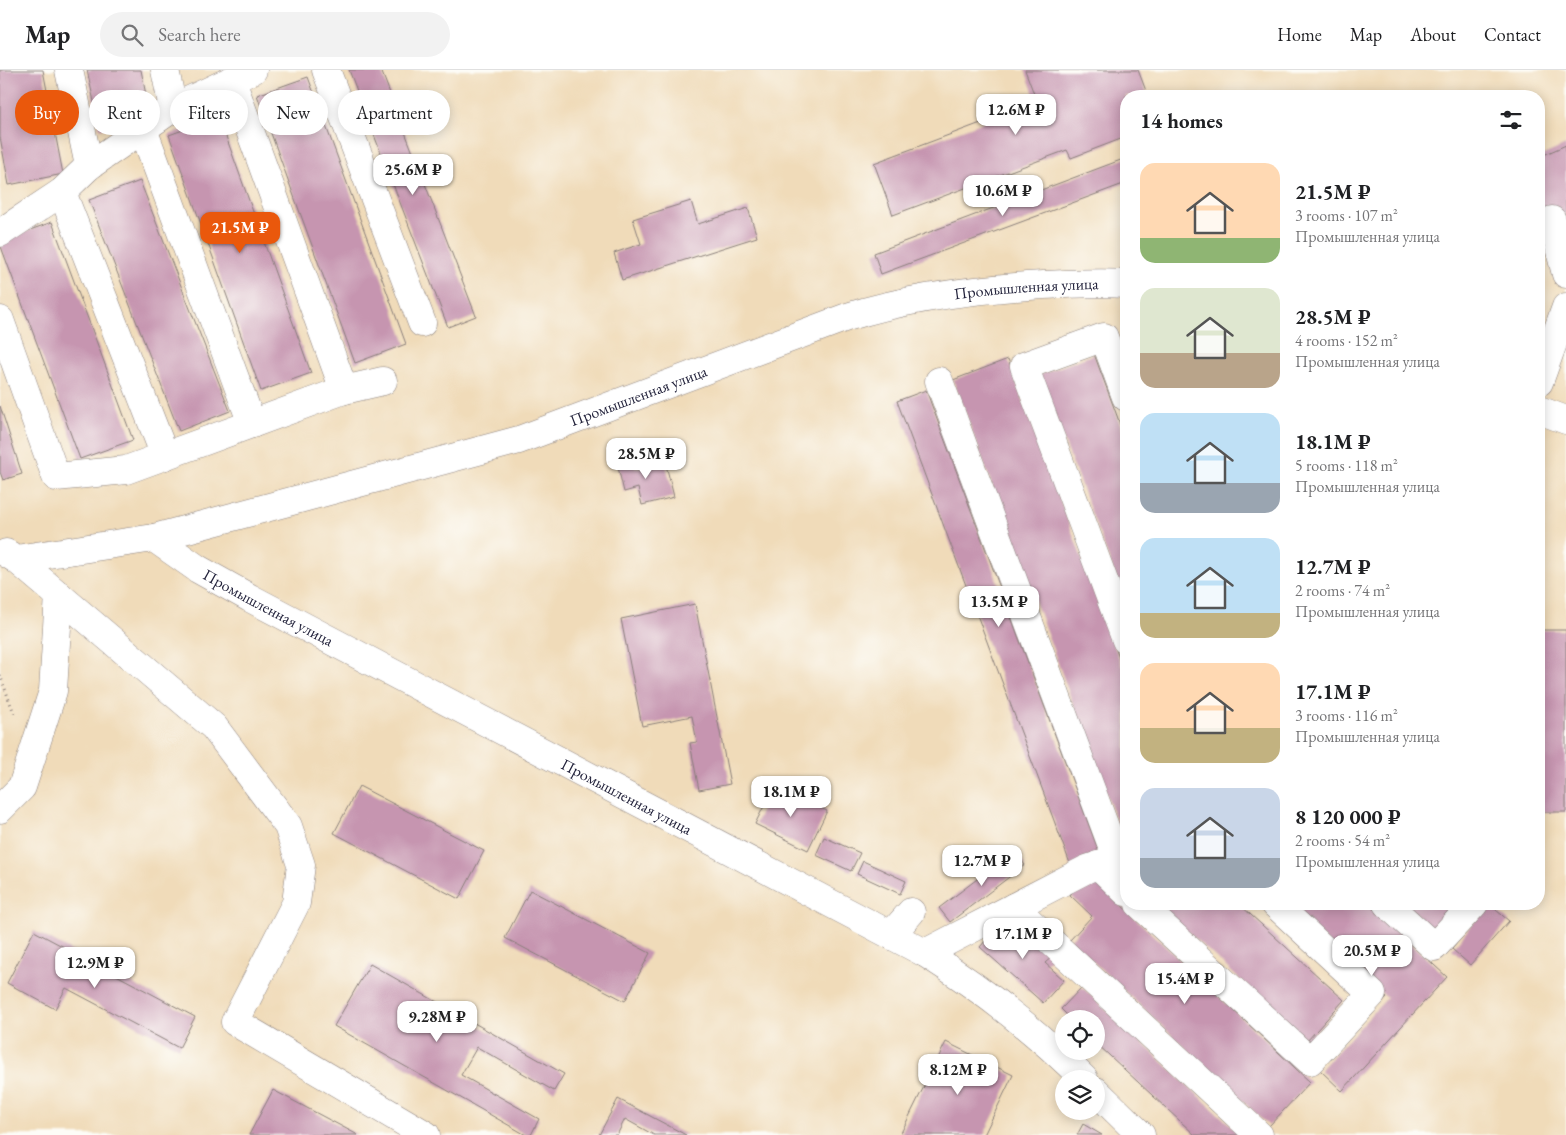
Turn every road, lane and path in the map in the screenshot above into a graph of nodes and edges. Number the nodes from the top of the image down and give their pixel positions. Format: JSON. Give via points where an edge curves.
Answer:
{"nodes":[{"id":1,"x":69,"y":70,"type":"edge"},
{"id":2,"x":165,"y":70,"type":"edge"},
{"id":3,"x":326,"y":70,"type":"edge"},
{"id":4,"x":242,"y":75,"type":"edge"},
{"id":5,"x":211,"y":90,"type":"edge"},
{"id":6,"x":170,"y":94,"type":"edge"},
{"id":7,"x":132,"y":135,"type":"edge"},
{"id":8,"x":145,"y":135,"type":"edge"},
{"id":9,"x":89,"y":166,"type":"junction"},
{"id":10,"x":62,"y":192,"type":"junction"},
{"id":11,"x":1552,"y":220,"type":"dead end"},
{"id":12,"x":0,"y":233,"type":"edge"},
{"id":13,"x":1566,"y":274,"type":"edge"},
{"id":14,"x":1120,"y":284,"type":"edge"},
{"id":15,"x":1566,"y":307,"type":"edge"},
{"id":16,"x":0,"y":320,"type":"edge"},
{"id":17,"x":422,"y":323,"type":"dead end"},
{"id":18,"x":1545,"y":365,"type":"edge"},
{"id":19,"x":383,"y":381,"type":"dead end"},
{"id":20,"x":939,"y":381,"type":"dead end"},
{"id":21,"x":1120,"y":381,"type":"edge"},
{"id":22,"x":344,"y":390,"type":"junction"},
{"id":23,"x":1545,"y":412,"type":"edge"},
{"id":24,"x":1566,"y":420,"type":"edge"},
{"id":25,"x":252,"y":424,"type":"junction"},
{"id":26,"x":165,"y":456,"type":"junction"},
{"id":27,"x":154,"y":538,"type":"junction"},
{"id":28,"x":8,"y":554,"type":"edge"},
{"id":29,"x":59,"y":595,"type":"junction"},
{"id":30,"x":1120,"y":624,"type":"edge"},
{"id":31,"x":0,"y":809,"type":"edge"},
{"id":32,"x":1114,"y":860,"type":"edge"},
{"id":33,"x":1120,"y":876,"type":"edge"},
{"id":34,"x":1014,"y":906,"type":"junction"},
{"id":35,"x":1146,"y":910,"type":"edge"},
{"id":36,"x":1281,"y":910,"type":"edge"},
{"id":37,"x":1394,"y":910,"type":"edge"},
{"id":38,"x":1468,"y":910,"type":"edge"},
{"id":39,"x":911,"y":912,"type":"dead end"},
{"id":40,"x":890,"y":935,"type":"junction"},
{"id":41,"x":925,"y":953,"type":"junction"},
{"id":42,"x":1074,"y":1070,"type":"edge"},
{"id":43,"x":1105,"y":1100,"type":"edge"},
{"id":44,"x":426,"y":1135,"type":"edge"},
{"id":45,"x":1140,"y":1135,"type":"edge"},
{"id":46,"x":1259,"y":1135,"type":"edge"}],
"edges":[{"from":1,"to":9,"type":"street"},
{"from":2,"to":6,"type":"street"},
{"from":3,"to":17,"type":"street"},
{"from":4,"to":5,"type":"street"},
{"from":4,"to":22,"type":"street"},
{"from":7,"to":9,"type":"street"},
{"from":8,"to":25,"type":"street"},
{"from":9,"to":10,"type":"street"},
{"from":10,"to":12,"type":"street"},
{"from":10,"to":26,"type":"street"},
{"from":11,"to":13,"type":"street"},
{"from":14,"to":27,"type":"street","name":"Промышленная улица","via":[[1002,288],[898,304],[846,308],[519,440]]},
{"from":15,"to":18,"type":"street"},
{"from":16,"to":26,"type":"street","via":[[56,477],[126,470]]},
{"from":19,"to":22,"type":"street"},
{"from":20,"to":32,"type":"street"},
{"from":21,"to":30,"type":"street","via":[[1104,337],[1024,366]]},
{"from":22,"to":25,"type":"street"},
{"from":23,"to":24,"type":"street"},
{"from":25,"to":26,"type":"street"},
{"from":27,"to":28,"type":"street","name":"Промышленная улица"},
{"from":27,"to":40,"type":"street","name":"Промышленная улица","via":[[250,598],[578,758]]},
{"from":28,"to":29,"type":"street"},
{"from":29,"to":31,"type":"street","via":[[53,691],[22,787]]},
{"from":29,"to":44,"type":"street","via":[[214,727],[288,826],[302,865],[296,903],[235,1022]]},
{"from":32,"to":33,"type":"street"},
{"from":32,"to":34,"type":"street","via":[[1087,869]]},
{"from":34,"to":41,"type":"street"},
{"from":34,"to":46,"type":"street"},
{"from":35,"to":36,"type":"street","via":[[1310,1061],[1372,994]]},
{"from":37,"to":38,"type":"street","via":[[1434,947]]},
{"from":39,"to":40,"type":"street"},
{"from":40,"to":41,"type":"street","name":"Промышленная улица"},
{"from":41,"to":42,"type":"street","name":"Промышленная улица","via":[[1005,1009]]},
{"from":43,"to":45,"type":"street"}]}
